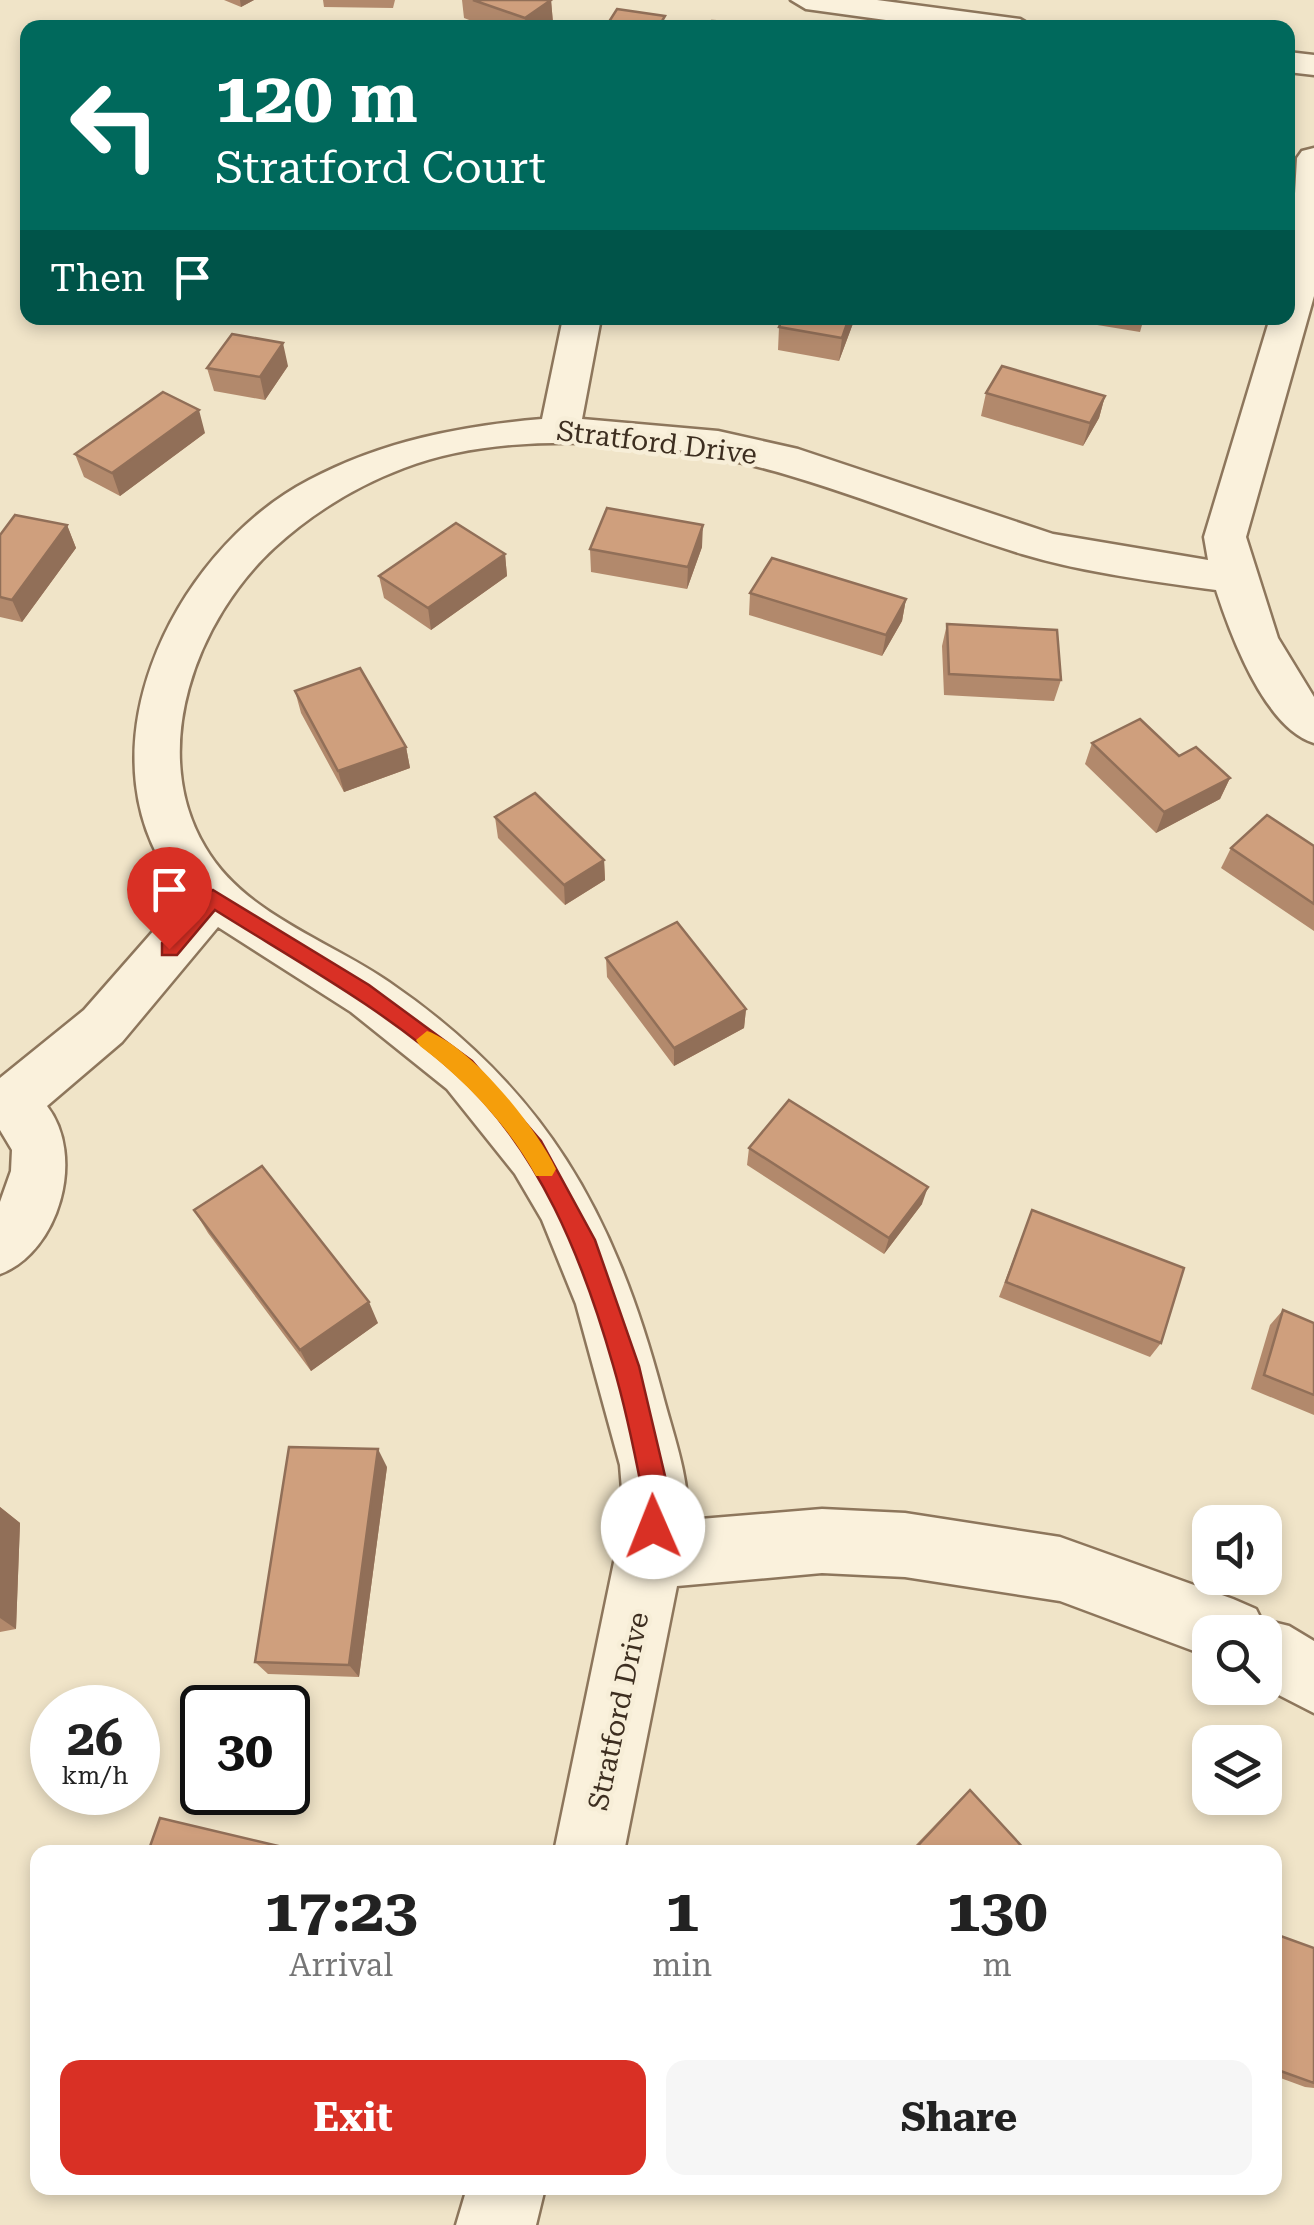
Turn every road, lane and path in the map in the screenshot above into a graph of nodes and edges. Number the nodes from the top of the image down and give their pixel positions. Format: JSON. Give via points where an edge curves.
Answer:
{"nodes":[{"id":1,"x":806,"y":0,"type":"edge"},
{"id":2,"x":959,"y":20,"type":"edge"},
{"id":3,"x":1314,"y":158,"type":"edge"},
{"id":4,"x":1295,"y":297,"type":"edge"},
{"id":5,"x":581,"y":325,"type":"edge"},
{"id":6,"x":1287,"y":325,"type":"edge"},
{"id":7,"x":560,"y":426,"type":"junction"},
{"id":8,"x":1233,"y":578,"type":"junction"},
{"id":9,"x":1314,"y":726,"type":"edge"},
{"id":10,"x":213,"y":898,"type":"junction"},
{"id":11,"x":5,"y":1103,"type":"edge"},
{"id":12,"x":0,"y":1248,"type":"edge"},
{"id":13,"x":650,"y":1556,"type":"junction"},
{"id":14,"x":1192,"y":1617,"type":"edge"},
{"id":15,"x":1282,"y":1660,"type":"edge"},
{"id":16,"x":1314,"y":1679,"type":"edge"},
{"id":17,"x":590,"y":1845,"type":"edge"},
{"id":18,"x":504,"y":2195,"type":"edge"},
{"id":19,"x":496,"y":2225,"type":"edge"}],
"edges":[{"from":1,"to":2,"type":"street"},
{"from":3,"to":4,"type":"street","via":[[1306,259]]},
{"from":5,"to":7,"type":"street"},
{"from":6,"to":8,"type":"street","via":[[1225,537]]},
{"from":7,"to":8,"type":"street","name":"Stratford Drive","via":[[728,445],[804,464],[1044,546]]},
{"from":7,"to":10,"type":"street","name":"Stratford Drive","via":[[480,434],[379,462],[304,501],[232,566],[171,662],[160,702],[156,780],[179,849]]},
{"from":8,"to":9,"type":"street","via":[[1264,656]]},
{"from":10,"to":11,"type":"street","via":[[103,1026]]},
{"from":10,"to":13,"type":"street","name":"Stratford Drive","via":[[361,991],[464,1068],[533,1148],[583,1240],[626,1366],[656,1497]]},
{"from":11,"to":12,"type":"street","via":[[28,1122],[41,1170],[29,1210]]},
{"from":13,"to":14,"type":"street","via":[[822,1541],[905,1545],[1060,1569]]},
{"from":13,"to":17,"type":"street","name":"Stratford Drive"},
{"from":15,"to":16,"type":"street"},
{"from":18,"to":19,"type":"street"}]}
